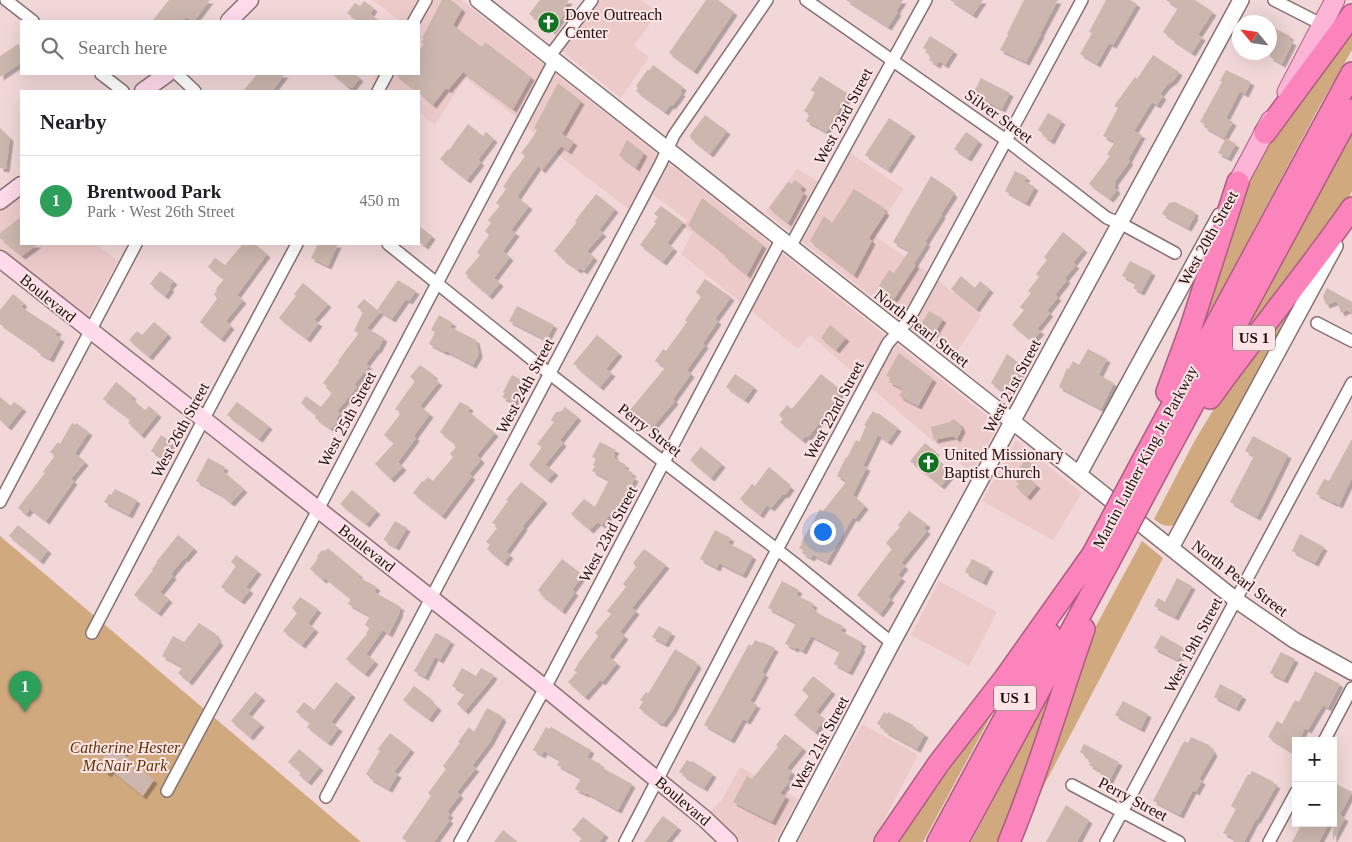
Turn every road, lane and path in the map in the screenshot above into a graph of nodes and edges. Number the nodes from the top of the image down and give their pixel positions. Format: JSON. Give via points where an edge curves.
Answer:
{"nodes":[{"id":1,"x":6,"y":0,"type":"edge"},
{"id":2,"x":426,"y":0,"type":"edge"},
{"id":3,"x":478,"y":0,"type":"edge"},
{"id":4,"x":592,"y":0,"type":"edge"},
{"id":5,"x":768,"y":0,"type":"edge"},
{"id":6,"x":806,"y":0,"type":"edge"},
{"id":7,"x":926,"y":0,"type":"edge"},
{"id":8,"x":1082,"y":0,"type":"edge"},
{"id":9,"x":1241,"y":0,"type":"edge"},
{"id":10,"x":1274,"y":0,"type":"edge"},
{"id":11,"x":1335,"y":0,"type":"edge"},
{"id":12,"x":247,"y":1,"type":"edge"},
{"id":13,"x":1352,"y":15,"type":"edge"},
{"id":14,"x":32,"y":20,"type":"edge"},
{"id":15,"x":230,"y":20,"type":"edge"},
{"id":16,"x":415,"y":20,"type":"edge"},
{"id":17,"x":1322,"y":25,"type":"junction"},
{"id":18,"x":552,"y":59,"type":"junction"},
{"id":19,"x":892,"y":59,"type":"junction"},
{"id":20,"x":1352,"y":73,"type":"edge"},
{"id":21,"x":102,"y":75,"type":"edge"},
{"id":22,"x":166,"y":75,"type":"edge"},
{"id":23,"x":177,"y":75,"type":"edge"},
{"id":24,"x":386,"y":75,"type":"edge"},
{"id":25,"x":122,"y":90,"type":"edge"},
{"id":26,"x":144,"y":90,"type":"edge"},
{"id":27,"x":194,"y":90,"type":"edge"},
{"id":28,"x":379,"y":90,"type":"edge"},
{"id":29,"x":1352,"y":110,"type":"edge"},
{"id":30,"x":1265,"y":133,"type":"junction"},
{"id":31,"x":1006,"y":140,"type":"junction"},
{"id":32,"x":668,"y":150,"type":"junction"},
{"id":33,"x":1238,"y":182,"type":"junction"},
{"id":34,"x":20,"y":186,"type":"edge"},
{"id":35,"x":0,"y":201,"type":"edge"},
{"id":36,"x":1352,"y":208,"type":"edge"},
{"id":37,"x":1352,"y":214,"type":"edge"},
{"id":38,"x":1120,"y":223,"type":"junction"},
{"id":39,"x":786,"y":243,"type":"junction"},
{"id":40,"x":135,"y":245,"type":"edge"},
{"id":41,"x":296,"y":245,"type":"edge"},
{"id":42,"x":389,"y":245,"type":"edge"},
{"id":43,"x":1175,"y":253,"type":"dead end"},
{"id":44,"x":0,"y":260,"type":"edge"},
{"id":45,"x":438,"y":282,"type":"junction"},
{"id":46,"x":1317,"y":323,"type":"dead end"},
{"id":47,"x":90,"y":331,"type":"junction"},
{"id":48,"x":898,"y":331,"type":"junction"},
{"id":49,"x":1352,"y":341,"type":"edge"},
{"id":50,"x":550,"y":374,"type":"junction"},
{"id":51,"x":1352,"y":383,"type":"edge"},
{"id":52,"x":204,"y":420,"type":"junction"},
{"id":53,"x":1012,"y":421,"type":"junction"},
{"id":54,"x":1159,"y":430,"type":"junction"},
{"id":55,"x":664,"y":462,"type":"junction"},
{"id":56,"x":1151,"y":465,"type":"junction"},
{"id":57,"x":1079,"y":474,"type":"junction"},
{"id":58,"x":0,"y":502,"type":"edge"},
{"id":59,"x":318,"y":510,"type":"junction"},
{"id":60,"x":1171,"y":548,"type":"junction"},
{"id":61,"x":777,"y":551,"type":"junction"},
{"id":62,"x":1100,"y":559,"type":"junction"},
{"id":63,"x":431,"y":598,"type":"junction"},
{"id":64,"x":1236,"y":600,"type":"junction"},
{"id":65,"x":92,"y":633,"type":"dead end"},
{"id":66,"x":892,"y":643,"type":"junction"},
{"id":67,"x":1352,"y":672,"type":"edge"},
{"id":68,"x":544,"y":688,"type":"junction"},
{"id":69,"x":1352,"y":688,"type":"edge"},
{"id":70,"x":1326,"y":737,"type":"edge"},
{"id":71,"x":658,"y":779,"type":"junction"},
{"id":72,"x":1072,"y":785,"type":"dead end"},
{"id":73,"x":167,"y":791,"type":"dead end"},
{"id":74,"x":326,"y":797,"type":"dead end"},
{"id":75,"x":1292,"y":799,"type":"edge"},
{"id":76,"x":1122,"y":812,"type":"junction"},
{"id":77,"x":460,"y":842,"type":"edge"},
{"id":78,"x":625,"y":842,"type":"edge"},
{"id":79,"x":729,"y":842,"type":"edge"},
{"id":80,"x":787,"y":842,"type":"edge"},
{"id":81,"x":885,"y":842,"type":"edge"},
{"id":82,"x":938,"y":842,"type":"edge"},
{"id":83,"x":957,"y":842,"type":"edge"},
{"id":84,"x":1009,"y":842,"type":"edge"},
{"id":85,"x":1106,"y":842,"type":"edge"},
{"id":86,"x":1179,"y":842,"type":"edge"},
{"id":87,"x":1269,"y":842,"type":"edge"}],
"edges":[{"from":1,"to":14,"type":"street"},
{"from":2,"to":16,"type":"street"},
{"from":3,"to":18,"type":"street","name":"North Pearl Street"},
{"from":4,"to":18,"type":"street","name":"West 25th Street"},
{"from":5,"to":32,"type":"street","name":"West 24th Street","via":[[674,135]]},
{"from":6,"to":19,"type":"street","name":"Silver Street"},
{"from":7,"to":19,"type":"street","name":"West 23rd Street"},
{"from":8,"to":31,"type":"street","name":"West 22nd Street"},
{"from":9,"to":38,"type":"street","name":"West 21st Street"},
{"from":10,"to":17,"type":"street"},
{"from":11,"to":17,"type":"main road","name":"West 20th Street"},
{"from":12,"to":15,"type":"main road"},
{"from":13,"to":30,"type":"highway"},
{"from":17,"to":30,"type":"main road","name":"West 20th Street"},
{"from":18,"to":32,"type":"street","name":"North Pearl Street"},
{"from":18,"to":45,"type":"street","name":"West 25th Street"},
{"from":19,"to":31,"type":"street","name":"Silver Street"},
{"from":19,"to":39,"type":"street","name":"West 23rd Street"},
{"from":20,"to":54,"type":"highway","name":"Martin Luther King Jr. Parkway"},
{"from":21,"to":25,"type":"street"},
{"from":22,"to":26,"type":"main road"},
{"from":23,"to":27,"type":"street"},
{"from":24,"to":28,"type":"street"},
{"from":29,"to":56,"type":"highway","name":"Martin Luther King Jr. Parkway"},
{"from":30,"to":33,"type":"main road","name":"West 20th Street"},
{"from":31,"to":38,"type":"street","name":"Silver Street","via":[[1107,218]]},
{"from":31,"to":48,"type":"street","name":"West 22nd Street","via":[[908,321]]},
{"from":32,"to":39,"type":"street","name":"North Pearl Street"},
{"from":32,"to":50,"type":"street","name":"West 24th Street"},
{"from":33,"to":54,"type":"highway","via":[[1163,404]]},
{"from":33,"to":57,"type":"street","name":"West 20th Street"},
{"from":34,"to":35,"type":"main road"},
{"from":36,"to":56,"type":"highway","number":"US 1","via":[[1241,354]]},
{"from":37,"to":60,"type":"street"},
{"from":38,"to":43,"type":"street","name":"Silver Street"},
{"from":38,"to":53,"type":"street","name":"West 21st Street"},
{"from":39,"to":48,"type":"street","name":"North Pearl Street"},
{"from":39,"to":55,"type":"street","name":"West 23rd Street"},
{"from":40,"to":47,"type":"street"},
{"from":41,"to":52,"type":"street","name":"West 26th Street"},
{"from":42,"to":45,"type":"street","name":"Perry Street"},
{"from":44,"to":47,"type":"main road","name":"Boulevard"},
{"from":45,"to":50,"type":"street","name":"Perry Street"},
{"from":45,"to":59,"type":"street","name":"West 25th Street"},
{"from":46,"to":49,"type":"street"},
{"from":47,"to":52,"type":"main road","name":"Boulevard"},
{"from":47,"to":58,"type":"street"},
{"from":48,"to":53,"type":"street","name":"North Pearl Street"},
{"from":48,"to":61,"type":"street","name":"West 22nd Street","via":[[888,343]]},
{"from":50,"to":55,"type":"street","name":"Perry Street"},
{"from":50,"to":63,"type":"street","name":"West 24th Street"},
{"from":51,"to":64,"type":"street","name":"West 19th Street"},
{"from":52,"to":59,"type":"main road","name":"Boulevard"},
{"from":52,"to":65,"type":"street","name":"West 26th Street"},
{"from":53,"to":57,"type":"street","name":"North Pearl Street"},
{"from":53,"to":66,"type":"street","name":"West 21st Street"},
{"from":54,"to":56,"type":"highway","name":"Martin Luther King Jr. Parkway","number":"US 1"},
{"from":55,"to":61,"type":"street","name":"Perry Street"},
{"from":55,"to":68,"type":"street","name":"West 23rd Street"},
{"from":56,"to":62,"type":"highway","name":"Martin Luther King Jr. Parkway","number":"US 1","bridge":true},
{"from":57,"to":60,"type":"street","name":"North Pearl Street"},
{"from":59,"to":63,"type":"main road","name":"Boulevard"},
{"from":59,"to":73,"type":"street","name":"West 25th Street"},
{"from":60,"to":64,"type":"street","name":"North Pearl Street"},
{"from":61,"to":66,"type":"street","name":"Perry Street"},
{"from":61,"to":71,"type":"street","name":"West 22nd Street"},
{"from":62,"to":81,"type":"highway","via":[[939,763]]},
{"from":62,"to":82,"type":"highway","name":"Martin Luther King Jr. Parkway","number":"US 1"},
{"from":62,"to":83,"type":"highway","name":"Martin Luther King Jr. Parkway","number":"US 1"},
{"from":62,"to":84,"type":"highway","via":[[1064,685]]},
{"from":63,"to":68,"type":"main road","name":"Boulevard"},
{"from":63,"to":74,"type":"street","name":"West 24th Street"},
{"from":64,"to":67,"type":"street","name":"North Pearl Street","via":[[1294,640]]},
{"from":64,"to":76,"type":"street","name":"West 19th Street"},
{"from":66,"to":80,"type":"street","name":"West 21st Street"},
{"from":68,"to":71,"type":"main road","name":"Boulevard"},
{"from":68,"to":77,"type":"street","name":"West 23rd Street"},
{"from":69,"to":70,"type":"street"},
{"from":71,"to":78,"type":"street","name":"West 22nd Street"},
{"from":71,"to":79,"type":"main road","name":"Boulevard"},
{"from":72,"to":76,"type":"street","name":"Perry Street"},
{"from":75,"to":87,"type":"street"},
{"from":76,"to":85,"type":"street","name":"West 19th Street"},
{"from":76,"to":86,"type":"street","name":"Perry Street"}]}
